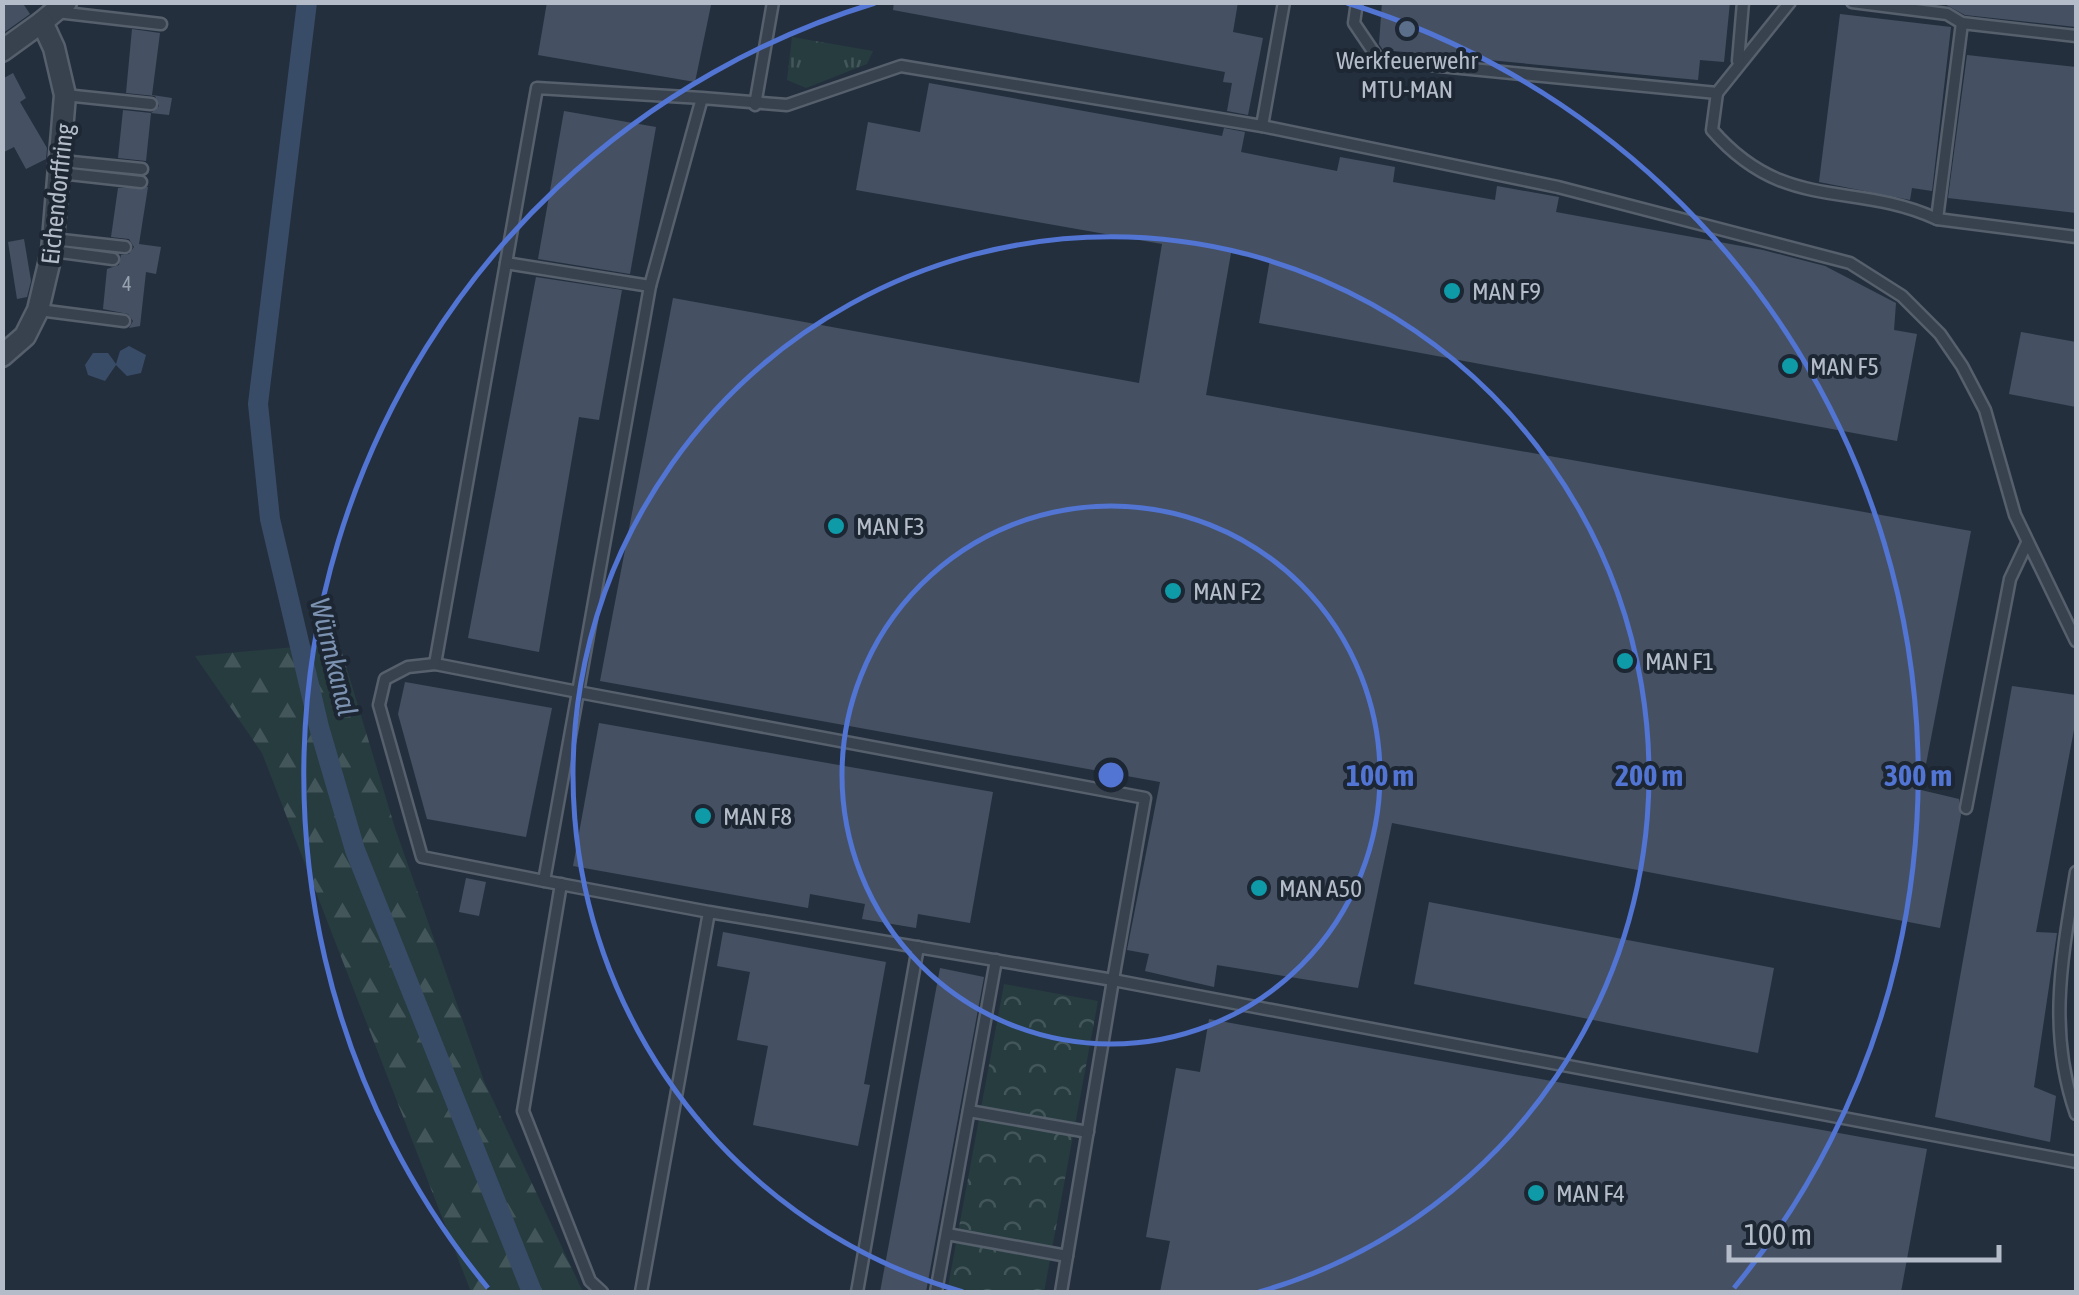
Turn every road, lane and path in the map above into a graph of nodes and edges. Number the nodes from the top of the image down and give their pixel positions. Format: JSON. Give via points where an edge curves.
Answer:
{"nodes":[{"id":1,"x":774,"y":2,"type":"edge"},
{"id":2,"x":1284,"y":2,"type":"edge"},
{"id":3,"x":1357,"y":2,"type":"edge"},
{"id":4,"x":1744,"y":2,"type":"edge"},
{"id":5,"x":1790,"y":2,"type":"edge"},
{"id":6,"x":1852,"y":2,"type":"edge"},
{"id":7,"x":1948,"y":8,"type":"edge"},
{"id":8,"x":55,"y":12,"type":"edge"},
{"id":9,"x":1962,"y":23,"type":"junction"},
{"id":10,"x":161,"y":24,"type":"dead end"},
{"id":11,"x":2076,"y":36,"type":"edge"},
{"id":12,"x":2,"y":51,"type":"edge"},
{"id":13,"x":1738,"y":62,"type":"junction"},
{"id":14,"x":1717,"y":92,"type":"junction"},
{"id":15,"x":65,"y":96,"type":"junction"},
{"id":16,"x":702,"y":98,"type":"junction"},
{"id":17,"x":151,"y":104,"type":"dead end"},
{"id":18,"x":754,"y":105,"type":"junction"},
{"id":19,"x":1262,"y":126,"type":"junction"},
{"id":20,"x":61,"y":167,"type":"junction"},
{"id":21,"x":141,"y":176,"type":"dead end"},
{"id":22,"x":1937,"y":219,"type":"junction"},
{"id":23,"x":2076,"y":238,"type":"edge"},
{"id":24,"x":52,"y":245,"type":"junction"},
{"id":25,"x":125,"y":246,"type":"dead end"},
{"id":26,"x":113,"y":259,"type":"dead end"},
{"id":27,"x":506,"y":263,"type":"junction"},
{"id":28,"x":650,"y":286,"type":"junction"},
{"id":29,"x":38,"y":310,"type":"junction"},
{"id":30,"x":124,"y":321,"type":"dead end"},
{"id":31,"x":2,"y":356,"type":"edge"},
{"id":32,"x":2027,"y":542,"type":"junction"},
{"id":33,"x":2076,"y":642,"type":"edge"},
{"id":34,"x":435,"y":664,"type":"junction"},
{"id":35,"x":578,"y":692,"type":"junction"},
{"id":36,"x":1966,"y":808,"type":"dead end"},
{"id":37,"x":2076,"y":872,"type":"edge"},
{"id":38,"x":544,"y":881,"type":"junction"},
{"id":39,"x":562,"y":884,"type":"junction"},
{"id":40,"x":709,"y":912,"type":"junction"},
{"id":41,"x":918,"y":947,"type":"junction"},
{"id":42,"x":996,"y":960,"type":"junction"},
{"id":43,"x":1113,"y":980,"type":"junction"},
{"id":44,"x":969,"y":1111,"type":"junction"},
{"id":45,"x":2076,"y":1114,"type":"edge"},
{"id":46,"x":1088,"y":1132,"type":"junction"},
{"id":47,"x":2076,"y":1162,"type":"edge"},
{"id":48,"x":946,"y":1234,"type":"junction"},
{"id":49,"x":1068,"y":1256,"type":"junction"},
{"id":50,"x":602,"y":1292,"type":"edge"},
{"id":51,"x":641,"y":1292,"type":"edge"},
{"id":52,"x":858,"y":1292,"type":"edge"},
{"id":53,"x":936,"y":1292,"type":"edge"},
{"id":54,"x":1061,"y":1292,"type":"edge"}],
"edges":[{"from":1,"to":18,"type":"lane"},
{"from":2,"to":19,"type":"lane"},
{"from":3,"to":14,"type":"lane","via":[[1354,24],[1379,60]]},
{"from":4,"to":13,"type":"lane"},
{"from":5,"to":13,"type":"lane"},
{"from":6,"to":7,"type":"lane"},
{"from":7,"to":9,"type":"lane"},
{"from":8,"to":10,"type":"lane"},
{"from":8,"to":12,"type":"street"},
{"from":8,"to":15,"type":"street","name":"Eichendorffring","via":[[54,48]]},
{"from":9,"to":11,"type":"lane"},
{"from":9,"to":22,"type":"lane"},
{"from":13,"to":14,"type":"lane"},
{"from":14,"to":22,"type":"lane","via":[[1712,130],[1738,160],[1777,181]]},
{"from":15,"to":17,"type":"lane"},
{"from":15,"to":20,"type":"street","name":"Eichendorffring"},
{"from":16,"to":18,"type":"lane"},
{"from":16,"to":27,"type":"lane","via":[[537,88]]},
{"from":16,"to":28,"type":"lane"},
{"from":18,"to":19,"type":"lane","via":[[801,103],[901,66]]},
{"from":19,"to":32,"type":"lane","via":[[1558,187],[1850,263],[1902,296],[1962,366],[1985,410]]},
{"from":20,"to":21,"type":"lane"},
{"from":20,"to":24,"type":"street","name":"Eichendorffring"},
{"from":22,"to":23,"type":"lane"},
{"from":24,"to":25,"type":"lane"},
{"from":24,"to":26,"type":"lane"},
{"from":24,"to":29,"type":"street","name":"Eichendorffring"},
{"from":27,"to":28,"type":"lane"},
{"from":27,"to":34,"type":"lane"},
{"from":28,"to":35,"type":"lane"},
{"from":29,"to":30,"type":"lane"},
{"from":29,"to":31,"type":"street","name":"Eichendorffring","via":[[25,336]]},
{"from":32,"to":33,"type":"lane"},
{"from":32,"to":36,"type":"lane","via":[[2010,578]]},
{"from":34,"to":35,"type":"lane"},
{"from":34,"to":38,"type":"lane","via":[[408,666],[386,680],[379,705],[422,858]]},
{"from":35,"to":38,"type":"lane"},
{"from":35,"to":43,"type":"lane","via":[[1145,798]]},
{"from":37,"to":45,"type":"lane","via":[[2056,1020]]},
{"from":38,"to":39,"type":"lane"},
{"from":39,"to":40,"type":"lane"},
{"from":39,"to":50,"type":"lane","via":[[523,1112],[590,1281]]},
{"from":40,"to":41,"type":"lane"},
{"from":40,"to":51,"type":"lane"},
{"from":41,"to":42,"type":"lane"},
{"from":41,"to":52,"type":"lane"},
{"from":42,"to":43,"type":"lane"},
{"from":42,"to":44,"type":"lane"},
{"from":43,"to":46,"type":"lane"},
{"from":43,"to":47,"type":"lane"},
{"from":44,"to":46,"type":"lane"},
{"from":44,"to":48,"type":"lane"},
{"from":46,"to":49,"type":"lane"},
{"from":48,"to":49,"type":"lane"},
{"from":48,"to":53,"type":"lane"},
{"from":49,"to":54,"type":"lane"}]}
